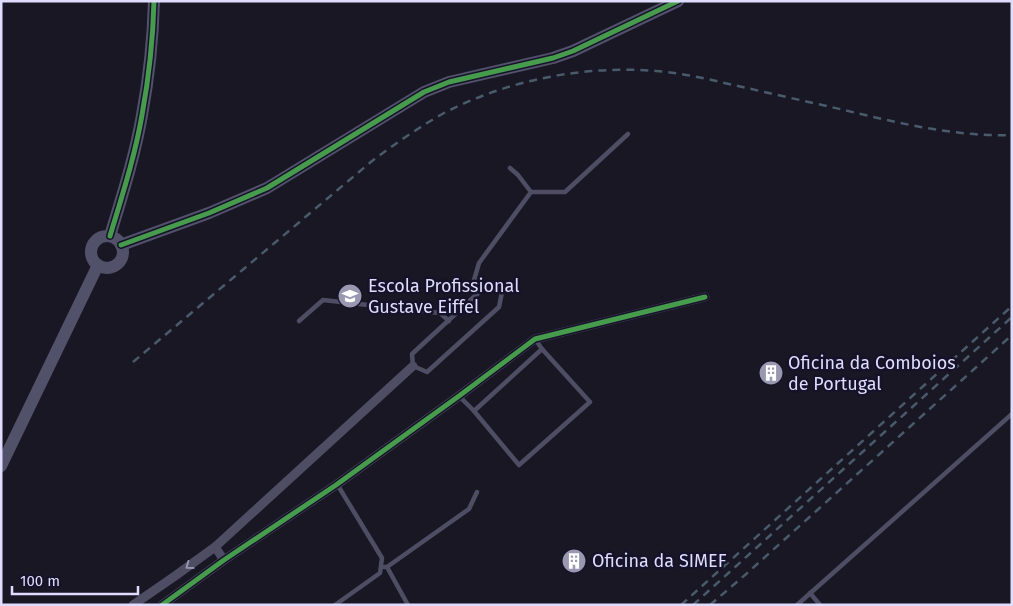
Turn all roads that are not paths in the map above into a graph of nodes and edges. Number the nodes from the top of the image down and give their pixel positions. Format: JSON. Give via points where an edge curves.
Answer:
{"nodes":[{"id":1,"x":154,"y":1,"type":"edge"},
{"id":2,"x":678,"y":1,"type":"edge"},
{"id":3,"x":628,"y":134,"type":"dead end"},
{"id":4,"x":510,"y":168,"type":"dead end"},
{"id":5,"x":531,"y":192,"type":"junction"},
{"id":6,"x":110,"y":236,"type":"junction"},
{"id":7,"x":121,"y":245,"type":"junction"},
{"id":8,"x":98,"y":265,"type":"junction"},
{"id":9,"x":476,"y":296,"type":"junction"},
{"id":10,"x":705,"y":297,"type":"dead end"},
{"id":11,"x":299,"y":321,"type":"dead end"},
{"id":12,"x":448,"y":321,"type":"junction"},
{"id":13,"x":534,"y":339,"type":"junction"},
{"id":14,"x":542,"y":349,"type":"junction"},
{"id":15,"x":413,"y":366,"type":"junction"},
{"id":16,"x":459,"y":396,"type":"junction"},
{"id":17,"x":474,"y":411,"type":"junction"},
{"id":18,"x":1012,"y":414,"type":"edge"},
{"id":19,"x":1,"y":466,"type":"edge"},
{"id":20,"x":337,"y":484,"type":"junction"},
{"id":21,"x":477,"y":492,"type":"dead end"},
{"id":22,"x":215,"y":547,"type":"junction"},
{"id":23,"x":224,"y":560,"type":"junction"},
{"id":24,"x":387,"y":567,"type":"junction"},
{"id":25,"x":380,"y":568,"type":"junction"},
{"id":26,"x":810,"y":594,"type":"junction"},
{"id":27,"x":132,"y":605,"type":"edge"},
{"id":28,"x":162,"y":605,"type":"edge"},
{"id":29,"x":335,"y":605,"type":"edge"},
{"id":30,"x":408,"y":605,"type":"edge"},
{"id":31,"x":797,"y":605,"type":"edge"},
{"id":32,"x":820,"y":605,"type":"edge"}],
"edges":[{"from":1,"to":6,"type":"street","via":[[153,35],[142,115]]},
{"from":2,"to":7,"type":"street","via":[[573,51],[449,82],[424,92],[266,188]]},
{"from":3,"to":5,"type":"lane","via":[[565,192]]},
{"from":4,"to":5,"type":"lane"},
{"from":5,"to":9,"type":"lane","via":[[479,263],[472,287]]},
{"from":6,"to":7,"type":"street"},
{"from":6,"to":8,"type":"street","via":[[99,238],[92,246],[92,256]]},
{"from":7,"to":8,"type":"street","via":[[122,255],[117,264],[108,267]]},
{"from":8,"to":19,"type":"street"},
{"from":9,"to":12,"type":"lane"},
{"from":9,"to":15,"type":"lane","via":[[490,284],[502,292],[499,307],[427,372]]},
{"from":10,"to":13,"type":"street"},
{"from":11,"to":12,"type":"lane","via":[[323,300],[440,313]]},
{"from":12,"to":15,"type":"lane","via":[[412,354]]},
{"from":13,"to":14,"type":"lane"},
{"from":13,"to":16,"type":"street"},
{"from":14,"to":17,"type":"lane"},
{"from":14,"to":17,"type":"lane","via":[[590,402],[519,466]]},
{"from":15,"to":22,"type":"street"},
{"from":16,"to":17,"type":"lane"},
{"from":16,"to":20,"type":"street"},
{"from":18,"to":26,"type":"lane"},
{"from":20,"to":23,"type":"street"},
{"from":20,"to":25,"type":"lane","via":[[382,558]]},
{"from":21,"to":24,"type":"lane","via":[[470,509]]},
{"from":22,"to":23,"type":"street"},
{"from":22,"to":27,"type":"street","one_way":true},
{"from":23,"to":28,"type":"street"},
{"from":24,"to":25,"type":"lane"},
{"from":24,"to":30,"type":"lane"},
{"from":25,"to":29,"type":"lane","via":[[380,573]]},
{"from":26,"to":31,"type":"lane"},
{"from":26,"to":32,"type":"lane"}]}
